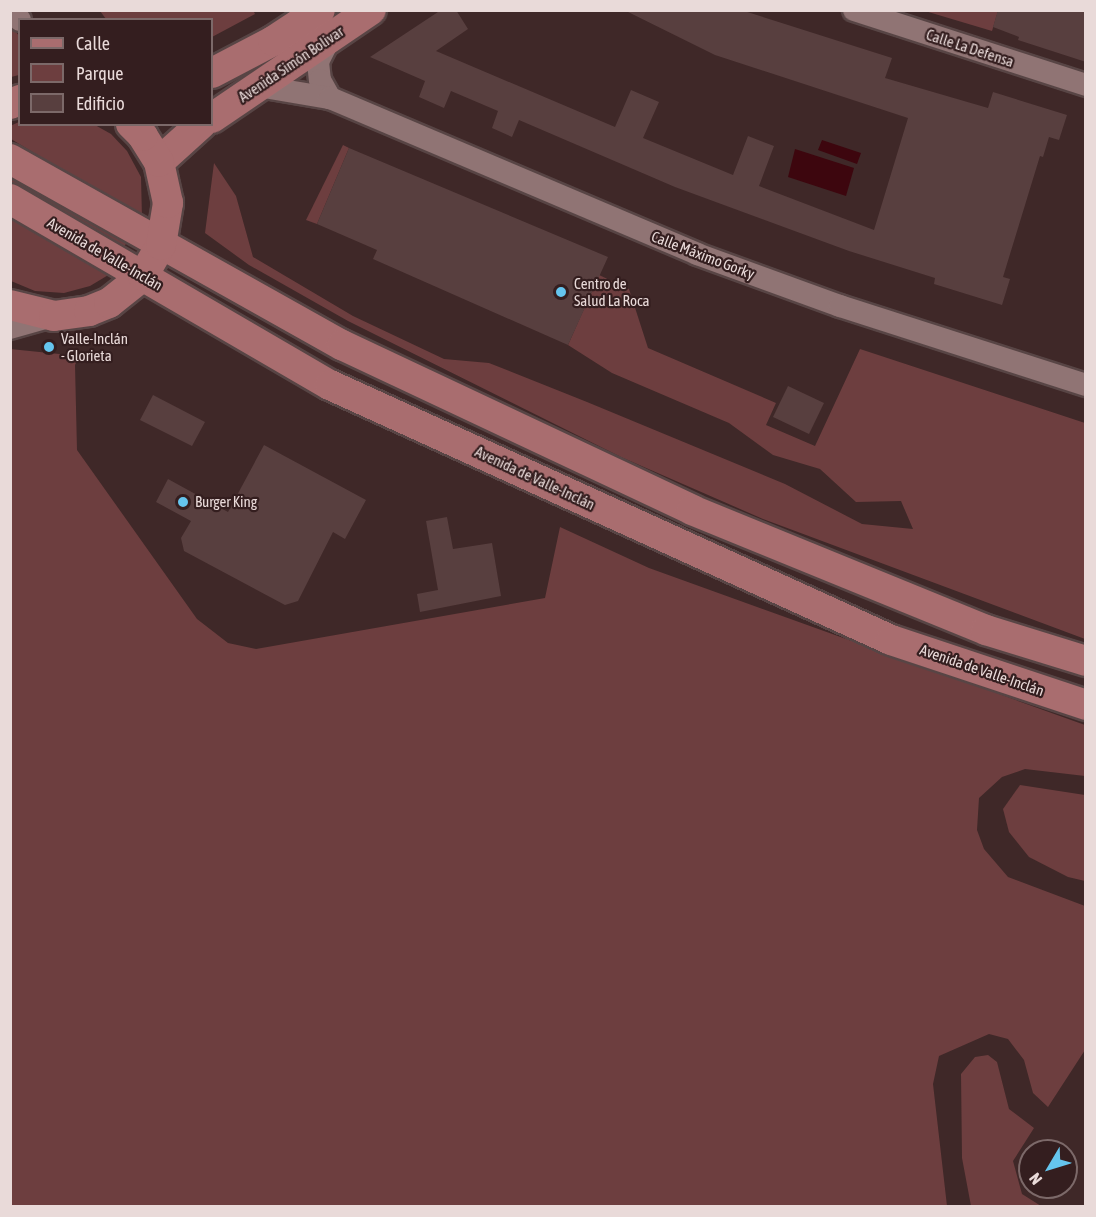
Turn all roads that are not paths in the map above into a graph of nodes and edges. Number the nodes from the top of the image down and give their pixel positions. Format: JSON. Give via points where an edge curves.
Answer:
{"nodes":[{"id":1,"x":371,"y":10,"type":"edge"},
{"id":2,"x":854,"y":10,"type":"edge"},
{"id":3,"x":325,"y":24,"type":"edge"},
{"id":4,"x":213,"y":72,"type":"edge"},
{"id":5,"x":258,"y":86,"type":"junction"},
{"id":6,"x":1086,"y":86,"type":"edge"},
{"id":7,"x":330,"y":98,"type":"junction"},
{"id":8,"x":213,"y":117,"type":"edge"},
{"id":9,"x":133,"y":126,"type":"edge"},
{"id":10,"x":199,"y":126,"type":"edge"},
{"id":11,"x":10,"y":159,"type":"edge"},
{"id":12,"x":159,"y":162,"type":"junction"},
{"id":13,"x":10,"y":199,"type":"edge"},
{"id":14,"x":161,"y":245,"type":"junction"},
{"id":15,"x":142,"y":276,"type":"junction"},
{"id":16,"x":10,"y":305,"type":"edge"},
{"id":17,"x":54,"y":316,"type":"junction"},
{"id":18,"x":10,"y":328,"type":"edge"},
{"id":19,"x":1086,"y":385,"type":"edge"},
{"id":20,"x":1086,"y":661,"type":"edge"},
{"id":21,"x":1086,"y":705,"type":"edge"}],
"edges":[{"from":1,"to":3,"type":"main road","name":"Avenida Simón Bolivar"},
{"from":2,"to":6,"type":"street","name":"Calle La Defensa"},
{"from":3,"to":4,"type":"main road","name":"Avenida Simón Bolivar","via":[[273,41]]},
{"from":3,"to":5,"type":"main road","name":"Avenida Simón Bolivar"},
{"from":3,"to":7,"type":"street","via":[[318,62],[320,80]]},
{"from":5,"to":7,"type":"street","name":"Calle Máximo Gorky"},
{"from":5,"to":8,"type":"main road","name":"Avenida Simón Bolivar"},
{"from":7,"to":19,"type":"street","name":"Calle Máximo Gorky","via":[[696,254],[840,306]]},
{"from":9,"to":12,"type":"main road"},
{"from":10,"to":12,"type":"main road"},
{"from":11,"to":14,"type":"main road"},
{"from":12,"to":14,"type":"main road","via":[[168,203]]},
{"from":13,"to":15,"type":"main road","name":"Avenida de Valle-Inclán"},
{"from":14,"to":15,"type":"main road"},
{"from":14,"to":20,"type":"main road","via":[[342,345],[692,510],[986,630]]},
{"from":15,"to":17,"type":"main road","via":[[109,303],[89,311]]},
{"from":15,"to":21,"type":"main road","name":"Avenida de Valle-Inclán","via":[[330,385],[563,491],[891,640]]},
{"from":16,"to":17,"type":"main road"},
{"from":17,"to":18,"type":"street"}]}
